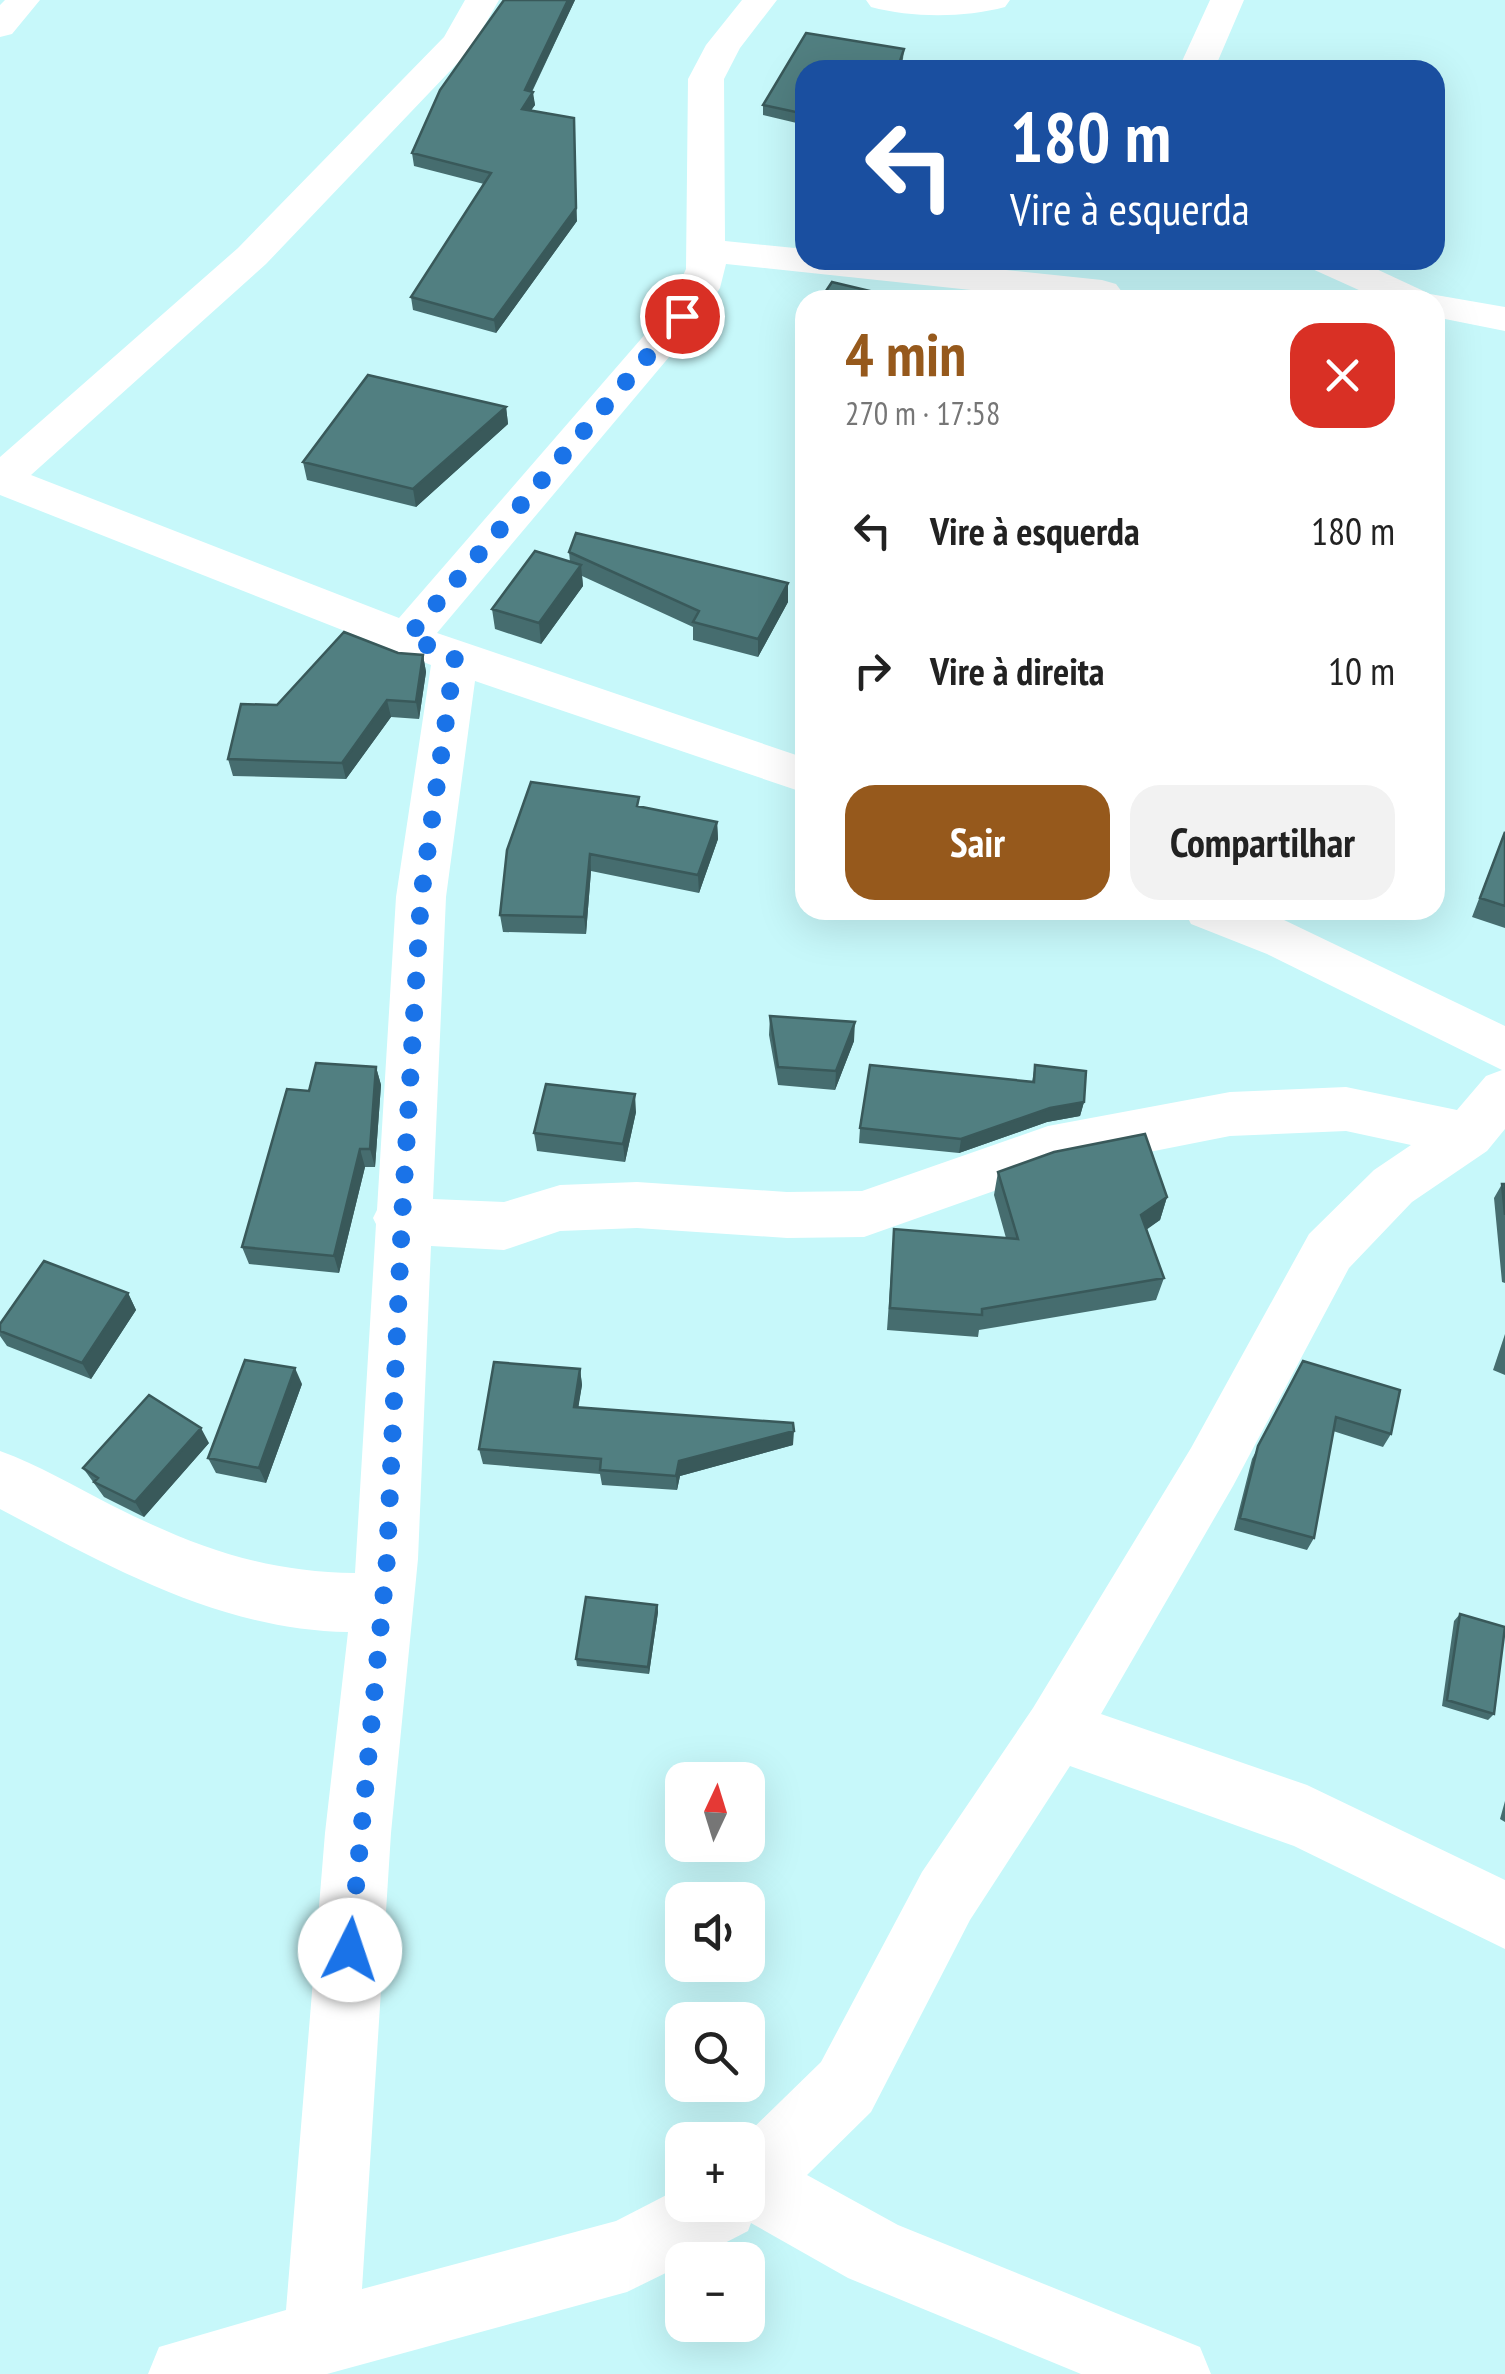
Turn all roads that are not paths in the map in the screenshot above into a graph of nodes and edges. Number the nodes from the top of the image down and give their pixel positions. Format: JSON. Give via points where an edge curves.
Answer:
{"nodes":[{"id":1,"x":23,"y":0,"type":"edge"},
{"id":2,"x":482,"y":0,"type":"edge"},
{"id":3,"x":760,"y":0,"type":"edge"},
{"id":4,"x":884,"y":0,"type":"edge"},
{"id":5,"x":993,"y":0,"type":"edge"},
{"id":6,"x":1227,"y":0,"type":"edge"},
{"id":7,"x":0,"y":28,"type":"edge"},
{"id":8,"x":1200,"y":60,"type":"edge"},
{"id":9,"x":704,"y":250,"type":"junction"},
{"id":10,"x":795,"y":258,"type":"edge"},
{"id":11,"x":940,"y":270,"type":"edge"},
{"id":12,"x":1346,"y":270,"type":"edge"},
{"id":13,"x":1105,"y":284,"type":"edge"},
{"id":14,"x":1392,"y":290,"type":"edge"},
{"id":15,"x":1445,"y":307,"type":"edge"},
{"id":16,"x":1505,"y":319,"type":"edge"},
{"id":17,"x":1,"y":479,"type":"edge"},
{"id":18,"x":432,"y":647,"type":"junction"},
{"id":19,"x":795,"y":773,"type":"edge"},
{"id":20,"x":1238,"y":920,"type":"edge"},
{"id":21,"x":1505,"y":1050,"type":"edge"},
{"id":22,"x":1486,"y":1113,"type":"edge"},
{"id":23,"x":402,"y":1218,"type":"junction"},
{"id":24,"x":0,"y":1478,"type":"edge"},
{"id":25,"x":382,"y":1603,"type":"junction"},
{"id":26,"x":1056,"y":1730,"type":"junction"},
{"id":27,"x":1505,"y":1916,"type":"edge"},
{"id":28,"x":765,"y":2166,"type":"edge"},
{"id":29,"x":765,"y":2192,"type":"edge"},
{"id":30,"x":690,"y":2222,"type":"edge"},
{"id":31,"x":322,"y":2339,"type":"junction"},
{"id":32,"x":186,"y":2374,"type":"edge"},
{"id":33,"x":1173,"y":2374,"type":"edge"}],
"edges":[{"from":1,"to":7,"type":"street"},
{"from":2,"to":17,"type":"street","via":[[460,42],[252,256]]},
{"from":3,"to":9,"type":"street","via":[[706,80]]},
{"from":4,"to":5,"type":"street"},
{"from":6,"to":8,"type":"street"},
{"from":9,"to":10,"type":"street"},
{"from":9,"to":18,"type":"street","via":[[700,288],[682,316]]},
{"from":11,"to":13,"type":"street"},
{"from":12,"to":14,"type":"street"},
{"from":15,"to":16,"type":"street"},
{"from":17,"to":18,"type":"street"},
{"from":18,"to":19,"type":"street"},
{"from":18,"to":23,"type":"street"},
{"from":20,"to":21,"type":"street"},
{"from":22,"to":23,"type":"street","via":[[1230,1114],[1048,1149],[864,1214],[637,1205],[560,1208],[504,1226]]},
{"from":22,"to":26,"type":"street","via":[[1393,1186],[1330,1252]]},
{"from":23,"to":25,"type":"street"},
{"from":24,"to":25,"type":"street","via":[[187,1570],[259,1594]]},
{"from":25,"to":31,"type":"street","via":[[358,1834]]},
{"from":26,"to":27,"type":"street","via":[[1307,1818]]},
{"from":26,"to":28,"type":"street","via":[[946,1896],[846,2087]]},
{"from":29,"to":33,"type":"street","via":[[874,2252]]},
{"from":30,"to":31,"type":"street","via":[[627,2255]]},
{"from":31,"to":32,"type":"street"}]}
